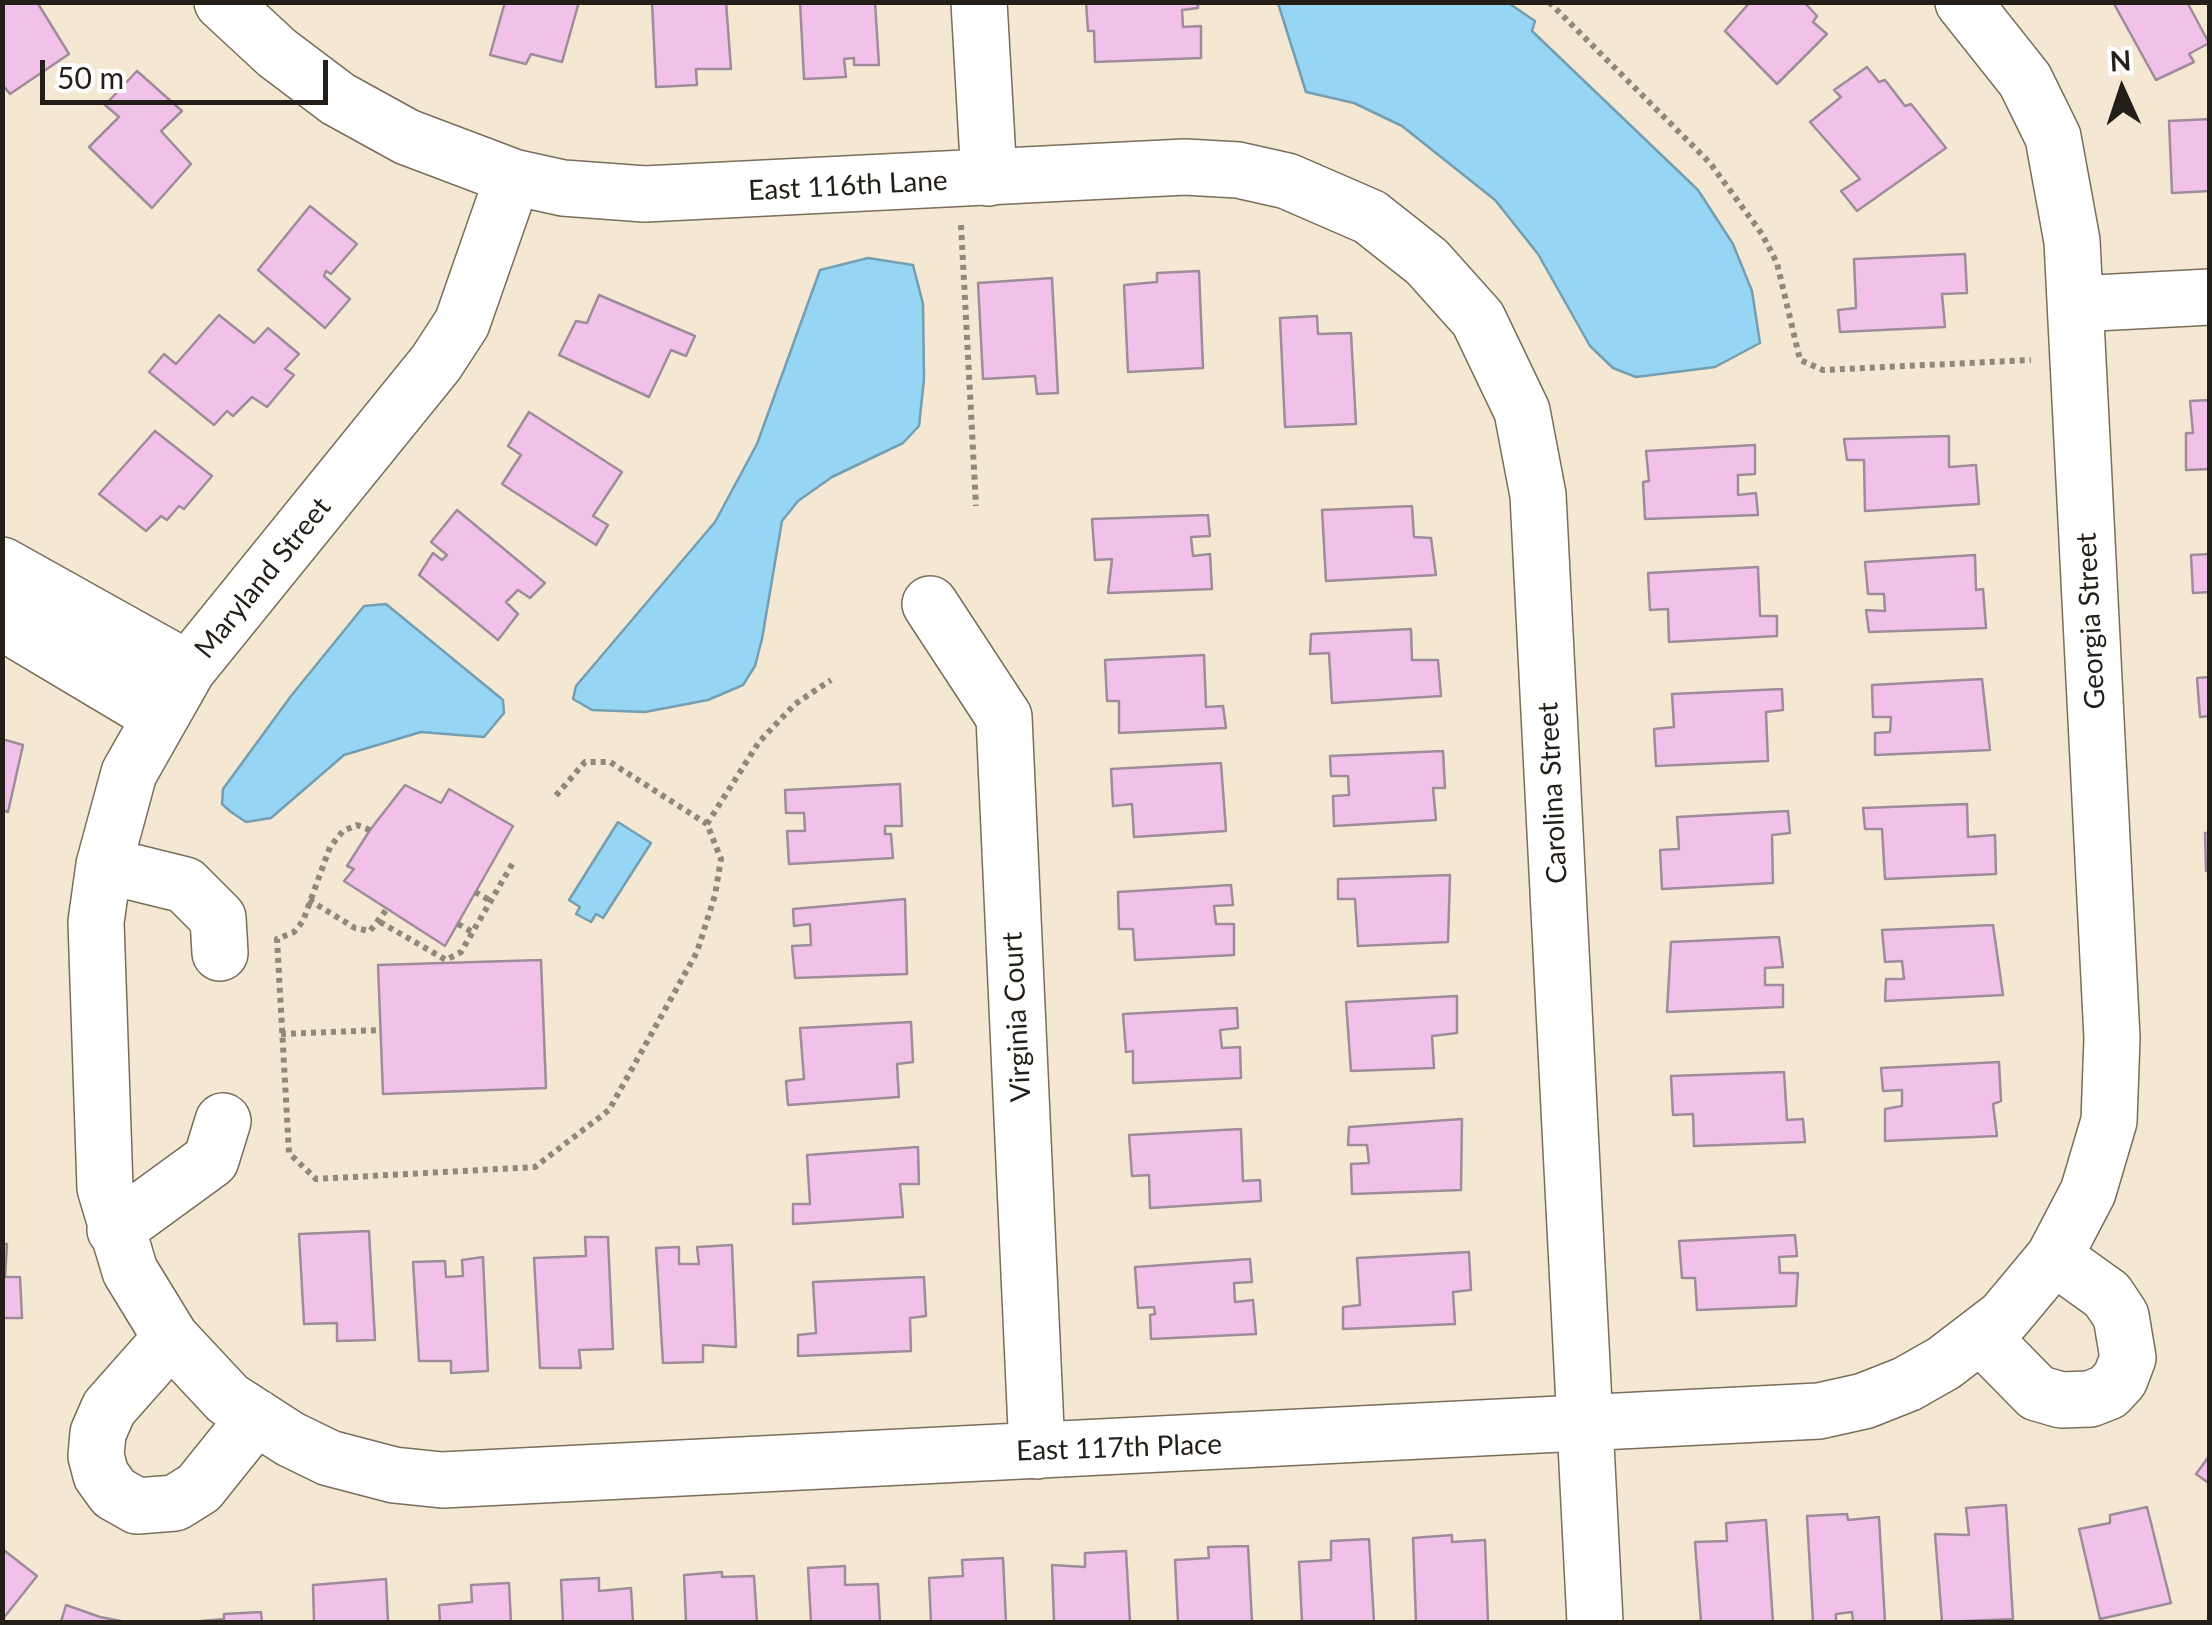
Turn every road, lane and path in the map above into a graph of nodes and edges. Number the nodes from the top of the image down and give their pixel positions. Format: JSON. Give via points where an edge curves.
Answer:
{"nodes":[{"id":1,"x":222,"y":2,"type":"edge"},
{"id":2,"x":979,"y":2,"type":"edge"},
{"id":3,"x":1549,"y":2,"type":"edge"},
{"id":4,"x":1963,"y":2,"type":"edge"},
{"id":5,"x":1185,"y":167,"type":"joint"},
{"id":6,"x":513,"y":177,"type":"junction"},
{"id":7,"x":975,"y":201,"type":"junction"},
{"id":8,"x":2210,"y":297,"type":"edge"},
{"id":9,"x":2076,"y":304,"type":"junction"},
{"id":10,"x":2032,"y":360,"type":"dead end"},
{"id":11,"x":976,"y":506,"type":"dead end"},
{"id":12,"x":2,"y":564,"type":"edge"},
{"id":13,"x":930,"y":604,"type":"dead end"},
{"id":14,"x":2,"y":622,"type":"edge"},
{"id":15,"x":188,"y":670,"type":"junction"},
{"id":16,"x":830,"y":680,"type":"dead end"},
{"id":17,"x":158,"y":715,"type":"junction"},
{"id":18,"x":553,"y":798,"type":"dead end"},
{"id":19,"x":707,"y":824,"type":"junction"},
{"id":20,"x":370,"y":830,"type":"dead end"},
{"id":21,"x":514,"y":861,"type":"dead end"},
{"id":22,"x":104,"y":865,"type":"junction"},
{"id":23,"x":475,"y":892,"type":"dead end"},
{"id":24,"x":309,"y":900,"type":"junction"},
{"id":25,"x":491,"y":901,"type":"junction"},
{"id":26,"x":387,"y":909,"type":"dead end"},
{"id":27,"x":380,"y":922,"type":"junction"},
{"id":28,"x":458,"y":924,"type":"dead end"},
{"id":29,"x":472,"y":932,"type":"junction"},
{"id":30,"x":220,"y":953,"type":"dead end"},
{"id":31,"x":381,"y":1030,"type":"dead end"},
{"id":32,"x":281,"y":1034,"type":"junction"},
{"id":33,"x":223,"y":1121,"type":"dead end"},
{"id":34,"x":115,"y":1230,"type":"junction"},
{"id":35,"x":2054,"y":1257,"type":"junction"},
{"id":36,"x":1982,"y":1336,"type":"junction"},
{"id":37,"x":171,"y":1338,"type":"junction"},
{"id":38,"x":1907,"y":1384,"type":"joint"},
{"id":39,"x":256,"y":1418,"type":"junction"},
{"id":40,"x":1586,"y":1425,"type":"junction"},
{"id":41,"x":1037,"y":1451,"type":"junction"},
{"id":42,"x":329,"y":1458,"type":"joint"},
{"id":43,"x":1596,"y":1622,"type":"edge"}],
"edges":[{"from":1,"to":6,"type":"street","via":[[338,99],[407,137]]},
{"from":2,"to":7,"type":"street"},
{"from":3,"to":10,"type":"path","via":[[1710,163],[1762,234],[1776,263],[1800,360],[1823,370]]},
{"from":4,"to":9,"type":"street","name":"Georgia Street","via":[[2025,80],[2052,137],[2072,241]]},
{"from":5,"to":7,"type":"street","name":"East 116th Lane"},
{"from":5,"to":40,"type":"street","name":"Carolina Street","via":[[1287,180],[1338,200],[1400,239],[1478,320],[1522,412],[1538,495]]},
{"from":6,"to":7,"type":"street","name":"East 116th Lane","via":[[645,194]]},
{"from":6,"to":15,"type":"street","name":"Maryland Street","via":[[482,276],[436,363]]},
{"from":7,"to":11,"type":"path"},
{"from":8,"to":9,"type":"street"},
{"from":9,"to":35,"type":"street","name":"Georgia Street","via":[[2112,1080],[2100,1156]]},
{"from":12,"to":15,"type":"street"},
{"from":13,"to":41,"type":"street","name":"Virginia Court","via":[[1004,717]]},
{"from":14,"to":17,"type":"street"},
{"from":15,"to":17,"type":"street","name":"Maryland Street"},
{"from":16,"to":19,"type":"path","via":[[759,742]]},
{"from":17,"to":22,"type":"street","name":"Maryland Street","via":[[130,772]]},
{"from":18,"to":19,"type":"path","via":[[586,762],[610,762]]},
{"from":19,"to":32,"type":"path","via":[[720,859],[697,952],[608,1110],[535,1167],[316,1179],[289,1152]]},
{"from":20,"to":24,"type":"path","via":[[357,825],[343,831]]},
{"from":21,"to":25,"type":"path"},
{"from":22,"to":30,"type":"street","via":[[185,885],[218,918]]},
{"from":22,"to":34,"type":"street","name":"Maryland Street","via":[[96,922],[99,1113]]},
{"from":23,"to":25,"type":"path"},
{"from":24,"to":27,"type":"path","via":[[355,928],[370,931]]},
{"from":24,"to":32,"type":"path","via":[[294,932],[277,940]]},
{"from":25,"to":29,"type":"path"},
{"from":26,"to":27,"type":"path"},
{"from":27,"to":29,"type":"path","via":[[446,960],[461,952]]},
{"from":28,"to":29,"type":"path"},
{"from":31,"to":32,"type":"path"},
{"from":33,"to":34,"type":"street","via":[[211,1160]]},
{"from":34,"to":37,"type":"street","name":"Maryland Street","via":[[130,1271]]},
{"from":35,"to":36,"type":"street","name":"Georgia Street"},
{"from":35,"to":36,"type":"street","via":[[2106,1296],[2121,1316],[2128,1358],[2120,1380],[2090,1399],[2037,1393]]},
{"from":36,"to":38,"type":"street","name":"Georgia Street"},
{"from":37,"to":39,"type":"street","name":"Maryland Street","via":[[203,1376]]},
{"from":37,"to":39,"type":"street","via":[[109,1408],[98,1433],[101,1475],[114,1493],[137,1506],[175,1503],[199,1488]]},
{"from":38,"to":40,"type":"street","name":"East 117th Place","via":[[1819,1410]]},
{"from":39,"to":42,"type":"street","name":"Maryland Street"},
{"from":40,"to":41,"type":"street","name":"East 117th Place"},
{"from":40,"to":43,"type":"street","name":"Carolina Street"},
{"from":41,"to":42,"type":"street","name":"East 117th Place","via":[[442,1480]]}]}
